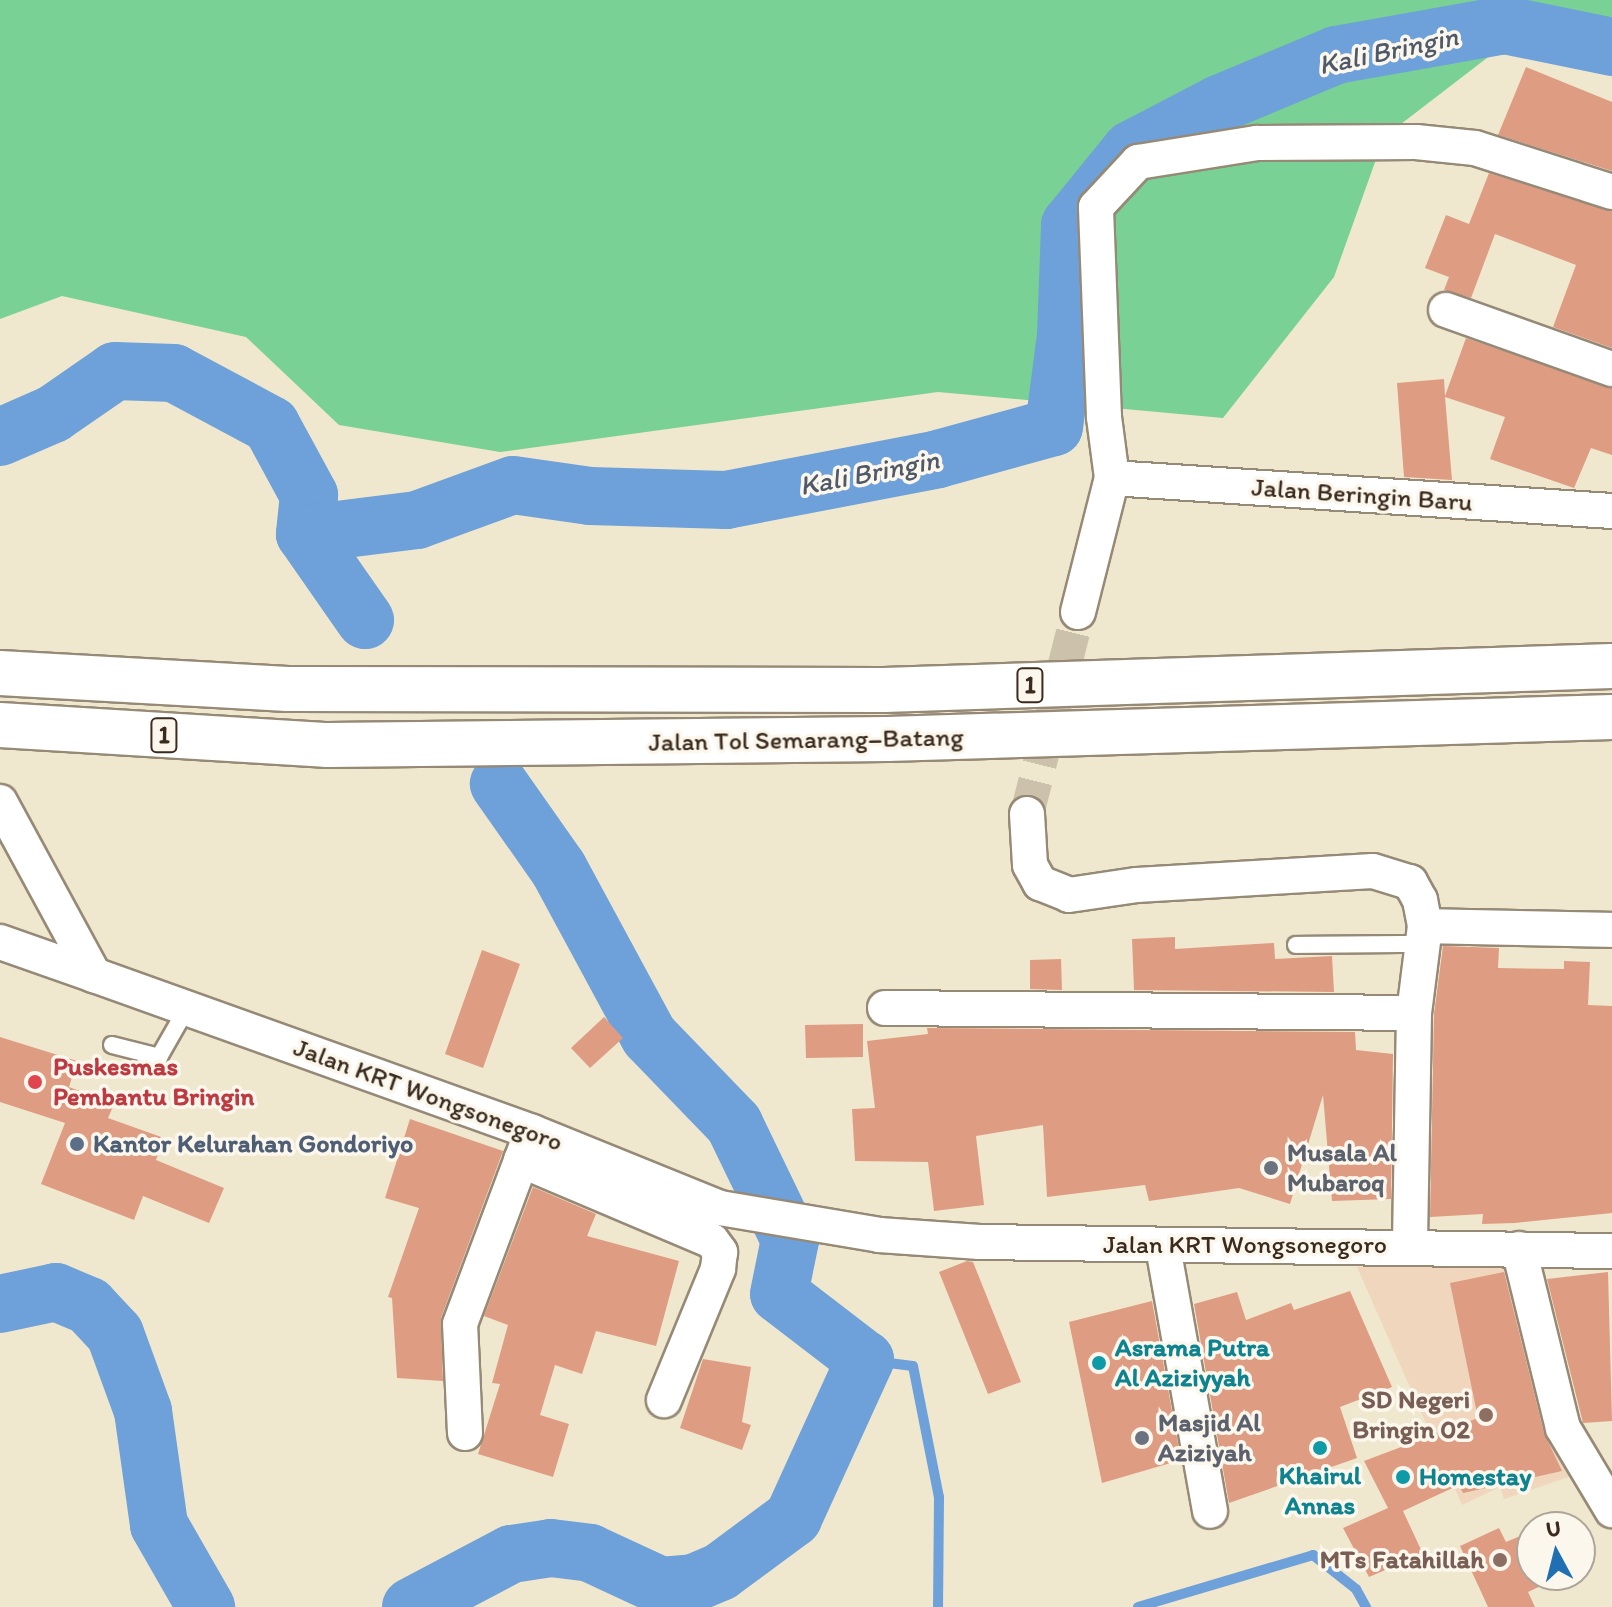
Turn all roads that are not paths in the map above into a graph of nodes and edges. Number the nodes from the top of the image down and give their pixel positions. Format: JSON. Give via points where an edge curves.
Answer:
{"nodes":[{"id":1,"x":1612,"y":192,"type":"edge"},
{"id":2,"x":1446,"y":310,"type":"dead end"},
{"id":3,"x":1612,"y":369,"type":"edge"},
{"id":4,"x":1112,"y":478,"type":"junction"},
{"id":5,"x":1612,"y":511,"type":"edge"},
{"id":6,"x":1078,"y":612,"type":"tunnel mouth"},
{"id":7,"x":1612,"y":666,"type":"edge"},
{"id":8,"x":0,"y":673,"type":"edge"},
{"id":9,"x":1612,"y":717,"type":"edge"},
{"id":10,"x":0,"y":725,"type":"edge"},
{"id":11,"x":0,"y":802,"type":"edge"},
{"id":12,"x":1027,"y":814,"type":"tunnel mouth"},
{"id":13,"x":1612,"y":930,"type":"edge"},
{"id":14,"x":1424,"y":935,"type":"junction"},
{"id":15,"x":0,"y":942,"type":"edge"},
{"id":16,"x":1296,"y":945,"type":"dead end"},
{"id":17,"x":94,"y":975,"type":"junction"},
{"id":18,"x":187,"y":1008,"type":"junction"},
{"id":19,"x":885,"y":1008,"type":"dead end"},
{"id":20,"x":1414,"y":1013,"type":"junction"},
{"id":21,"x":112,"y":1045,"type":"dead end"},
{"id":22,"x":527,"y":1146,"type":"junction"},
{"id":23,"x":1410,"y":1245,"type":"junction"},
{"id":24,"x":1163,"y":1247,"type":"junction"},
{"id":25,"x":1519,"y":1249,"type":"junction"},
{"id":26,"x":1612,"y":1251,"type":"edge"},
{"id":27,"x":664,"y":1400,"type":"dead end"},
{"id":28,"x":465,"y":1433,"type":"dead end"},
{"id":29,"x":1612,"y":1510,"type":"edge"},
{"id":30,"x":1210,"y":1511,"type":"dead end"}],
"edges":[{"from":1,"to":4,"type":"street","via":[[1475,148],[1320,140],[1138,162],[1096,207],[1104,417]]},
{"from":2,"to":3,"type":"street"},
{"from":4,"to":5,"type":"street","name":"Jalan Beringin Baru"},
{"from":4,"to":6,"type":"street"},
{"from":7,"to":8,"type":"highway","name":"Jalan Tol Semarang–Batang","number":"1","via":[[884,690],[447,692]]},
{"from":9,"to":10,"type":"highway","name":"Jalan Tol Semarang–Batang","number":"1","via":[[887,739],[328,745]]},
{"from":11,"to":17,"type":"street"},
{"from":12,"to":14,"type":"street","via":[[1030,865],[1040,883],[1069,895],[1137,885],[1373,871],[1410,882],[1420,900]]},
{"from":13,"to":14,"type":"street"},
{"from":14,"to":16,"type":"lane"},
{"from":14,"to":20,"type":"street"},
{"from":15,"to":17,"type":"street","name":"Jalan KRT Wongsonegoro"},
{"from":17,"to":18,"type":"street","name":"Jalan KRT Wongsonegoro"},
{"from":18,"to":21,"type":"lane","via":[[159,1057]]},
{"from":18,"to":22,"type":"street","name":"Jalan KRT Wongsonegoro"},
{"from":19,"to":20,"type":"street"},
{"from":20,"to":23,"type":"street"},
{"from":22,"to":24,"type":"street","name":"Jalan KRT Wongsonegoro","via":[[720,1208],[879,1235]]},
{"from":22,"to":27,"type":"street","via":[[712,1241],[720,1252],[718,1269]]},
{"from":22,"to":28,"type":"street","via":[[460,1324]]},
{"from":23,"to":24,"type":"street","name":"Jalan KRT Wongsonegoro"},
{"from":23,"to":25,"type":"street","name":"Jalan KRT Wongsonegoro"},
{"from":24,"to":30,"type":"street"},
{"from":25,"to":26,"type":"street","name":"Jalan KRT Wongsonegoro"},
{"from":25,"to":29,"type":"street","via":[[1563,1428]]}]}
